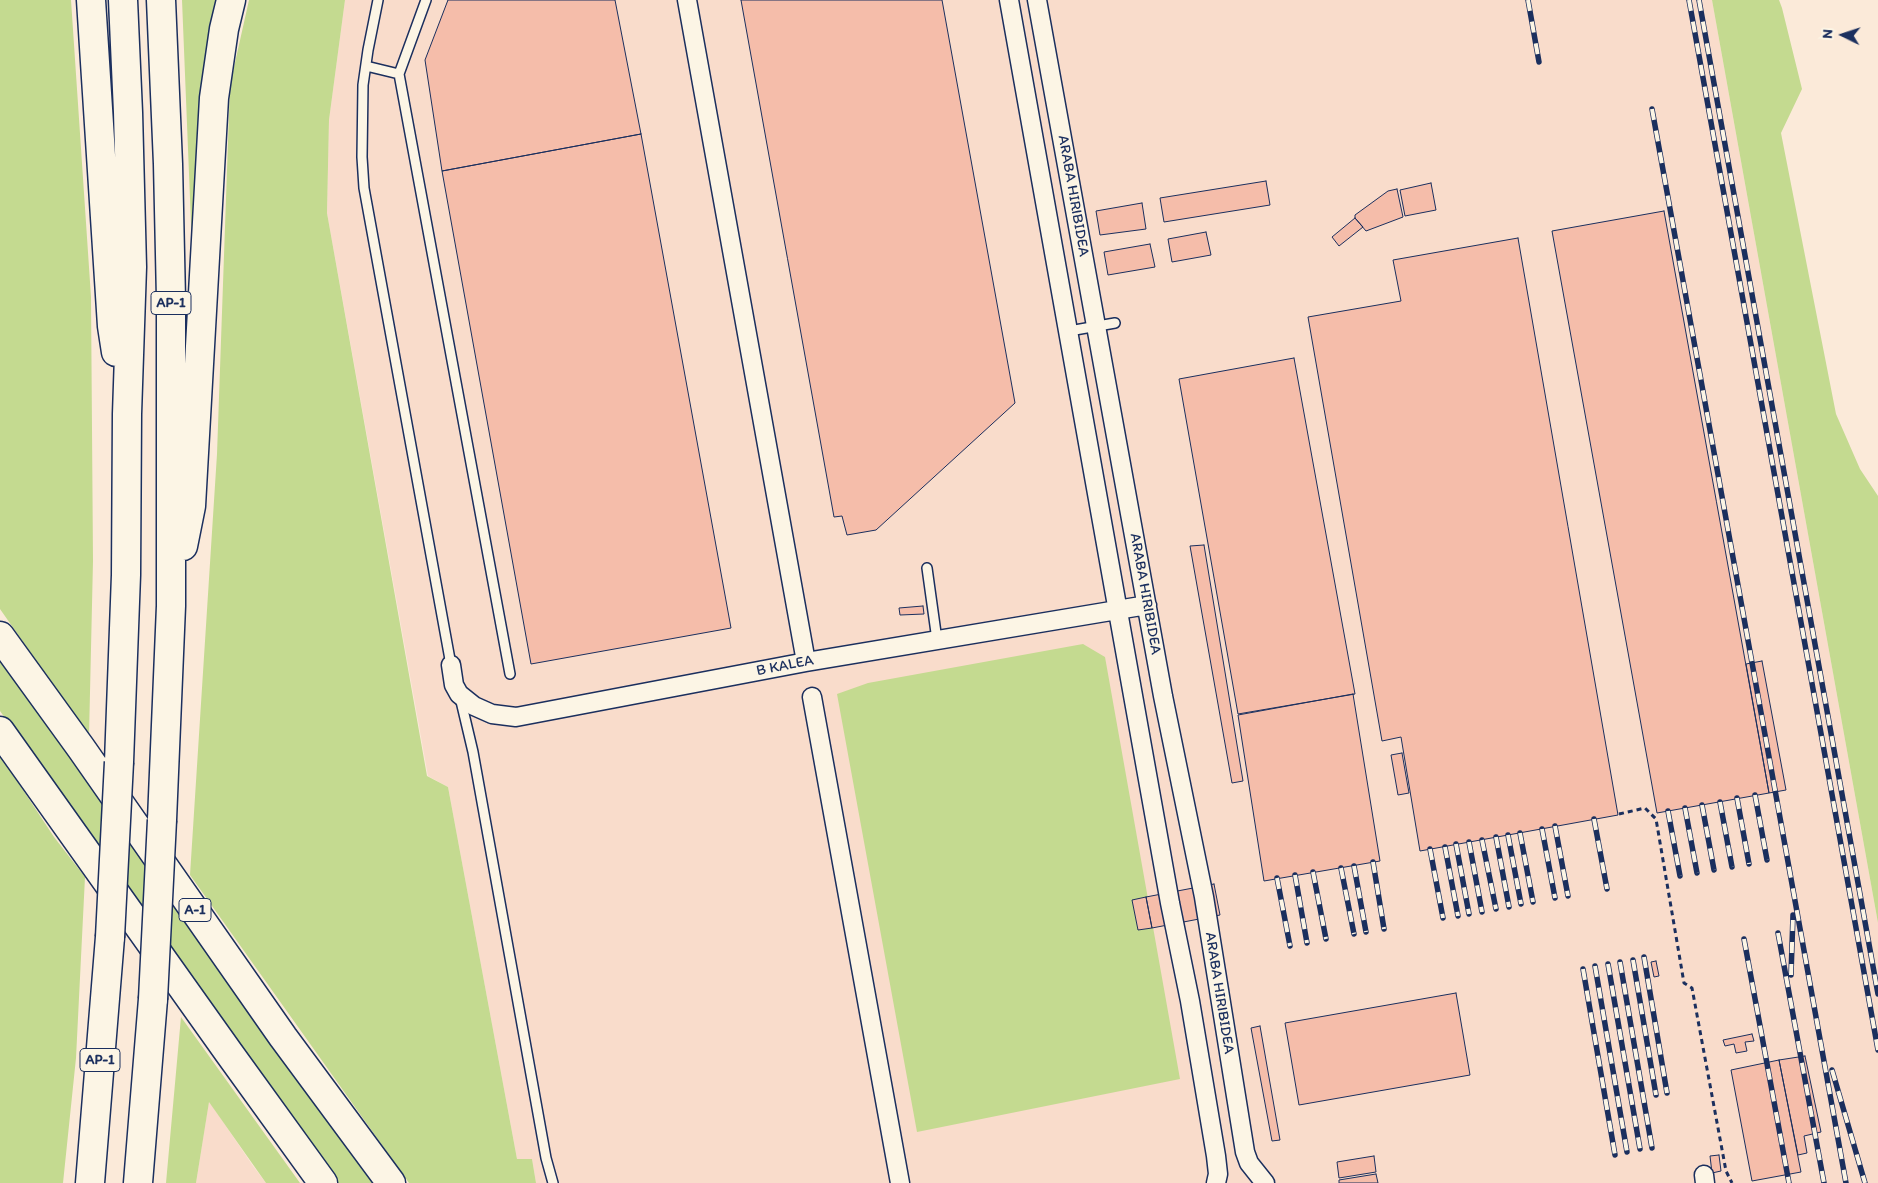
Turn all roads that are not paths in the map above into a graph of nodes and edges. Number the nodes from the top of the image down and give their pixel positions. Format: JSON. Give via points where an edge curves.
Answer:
{"nodes":[{"id":1,"x":91,"y":0,"type":"edge"},
{"id":2,"x":123,"y":0,"type":"edge"},
{"id":3,"x":161,"y":0,"type":"edge"},
{"id":4,"x":231,"y":0,"type":"edge"},
{"id":5,"x":378,"y":0,"type":"edge"},
{"id":6,"x":426,"y":0,"type":"edge"},
{"id":7,"x":687,"y":0,"type":"edge"},
{"id":8,"x":1009,"y":0,"type":"edge"},
{"id":9,"x":1037,"y":0,"type":"edge"},
{"id":10,"x":366,"y":66,"type":"junction"},
{"id":11,"x":399,"y":74,"type":"junction"},
{"id":12,"x":1115,"y":323,"type":"dead end"},
{"id":13,"x":1096,"y":326,"type":"junction"},
{"id":14,"x":1069,"y":331,"type":"junction"},
{"id":15,"x":127,"y":414,"type":"junction"},
{"id":16,"x":927,"y":568,"type":"dead end"},
{"id":17,"x":1147,"y":605,"type":"junction"},
{"id":18,"x":171,"y":606,"type":"junction"},
{"id":19,"x":1118,"y":610,"type":"junction"},
{"id":20,"x":0,"y":636,"type":"edge"},
{"id":21,"x":937,"y":640,"type":"junction"},
{"id":22,"x":806,"y":662,"type":"junction"},
{"id":23,"x":451,"y":665,"type":"joint"},
{"id":24,"x":510,"y":674,"type":"dead end"},
{"id":25,"x":459,"y":694,"type":"junction"},
{"id":26,"x":812,"y":697,"type":"dead end"},
{"id":27,"x":0,"y":731,"type":"edge"},
{"id":28,"x":90,"y":1183,"type":"edge"},
{"id":29,"x":138,"y":1183,"type":"edge"},
{"id":30,"x":323,"y":1183,"type":"edge"},
{"id":31,"x":391,"y":1183,"type":"edge"},
{"id":32,"x":554,"y":1183,"type":"edge"},
{"id":33,"x":900,"y":1183,"type":"edge"},
{"id":34,"x":1216,"y":1183,"type":"edge"},
{"id":35,"x":1266,"y":1183,"type":"edge"}],
"edges":[{"from":1,"to":15,"type":"highway","via":[[112,326]]},
{"from":2,"to":15,"type":"highway","number":"AP-1","via":[[132,267]]},
{"from":3,"to":18,"type":"highway","number":"AP-1","via":[[169,222]]},
{"from":4,"to":18,"type":"highway","via":[[214,98],[191,506]]},
{"from":5,"to":10,"type":"lane"},
{"from":6,"to":11,"type":"lane"},
{"from":7,"to":22,"type":"street"},
{"from":8,"to":14,"type":"street","name":"ARABA HIRIBIDEA"},
{"from":9,"to":13,"type":"street","name":"ARABA HIRIBIDEA"},
{"from":10,"to":11,"type":"lane"},
{"from":10,"to":23,"type":"lane","via":[[363,85],[364,188]]},
{"from":11,"to":24,"type":"lane"},
{"from":12,"to":13,"type":"lane"},
{"from":13,"to":14,"type":"lane"},
{"from":13,"to":17,"type":"street","name":"ARABA HIRIBIDEA"},
{"from":14,"to":19,"type":"street","name":"ARABA HIRIBIDEA"},
{"from":15,"to":28,"type":"highway","number":"AP-1","bridge":true,"via":[[126,575],[119,762],[110,938]]},
{"from":16,"to":21,"type":"lane"},
{"from":17,"to":19,"type":"street","name":"B KALEA"},
{"from":17,"to":35,"type":"street","name":"ARABA HIRIBIDEA","via":[[1204,897],[1245,1152],[1249,1163]]},
{"from":18,"to":29,"type":"highway","number":"AP-1","bridge":true,"via":[[153,999]]},
{"from":19,"to":21,"type":"street","name":"B KALEA"},
{"from":19,"to":34,"type":"street","name":"ARABA HIRIBIDEA","via":[[1212,1129],[1218,1174]]},
{"from":20,"to":31,"type":"highway","number":"A-1","via":[[283,1037]]},
{"from":21,"to":22,"type":"street","name":"B KALEA"},
{"from":22,"to":25,"type":"street","name":"B KALEA","via":[[516,717],[492,714]]},
{"from":23,"to":25,"type":"street"},
{"from":25,"to":32,"type":"lane","via":[[546,1158]]},
{"from":26,"to":33,"type":"street"},
{"from":27,"to":30,"type":"highway"}]}
